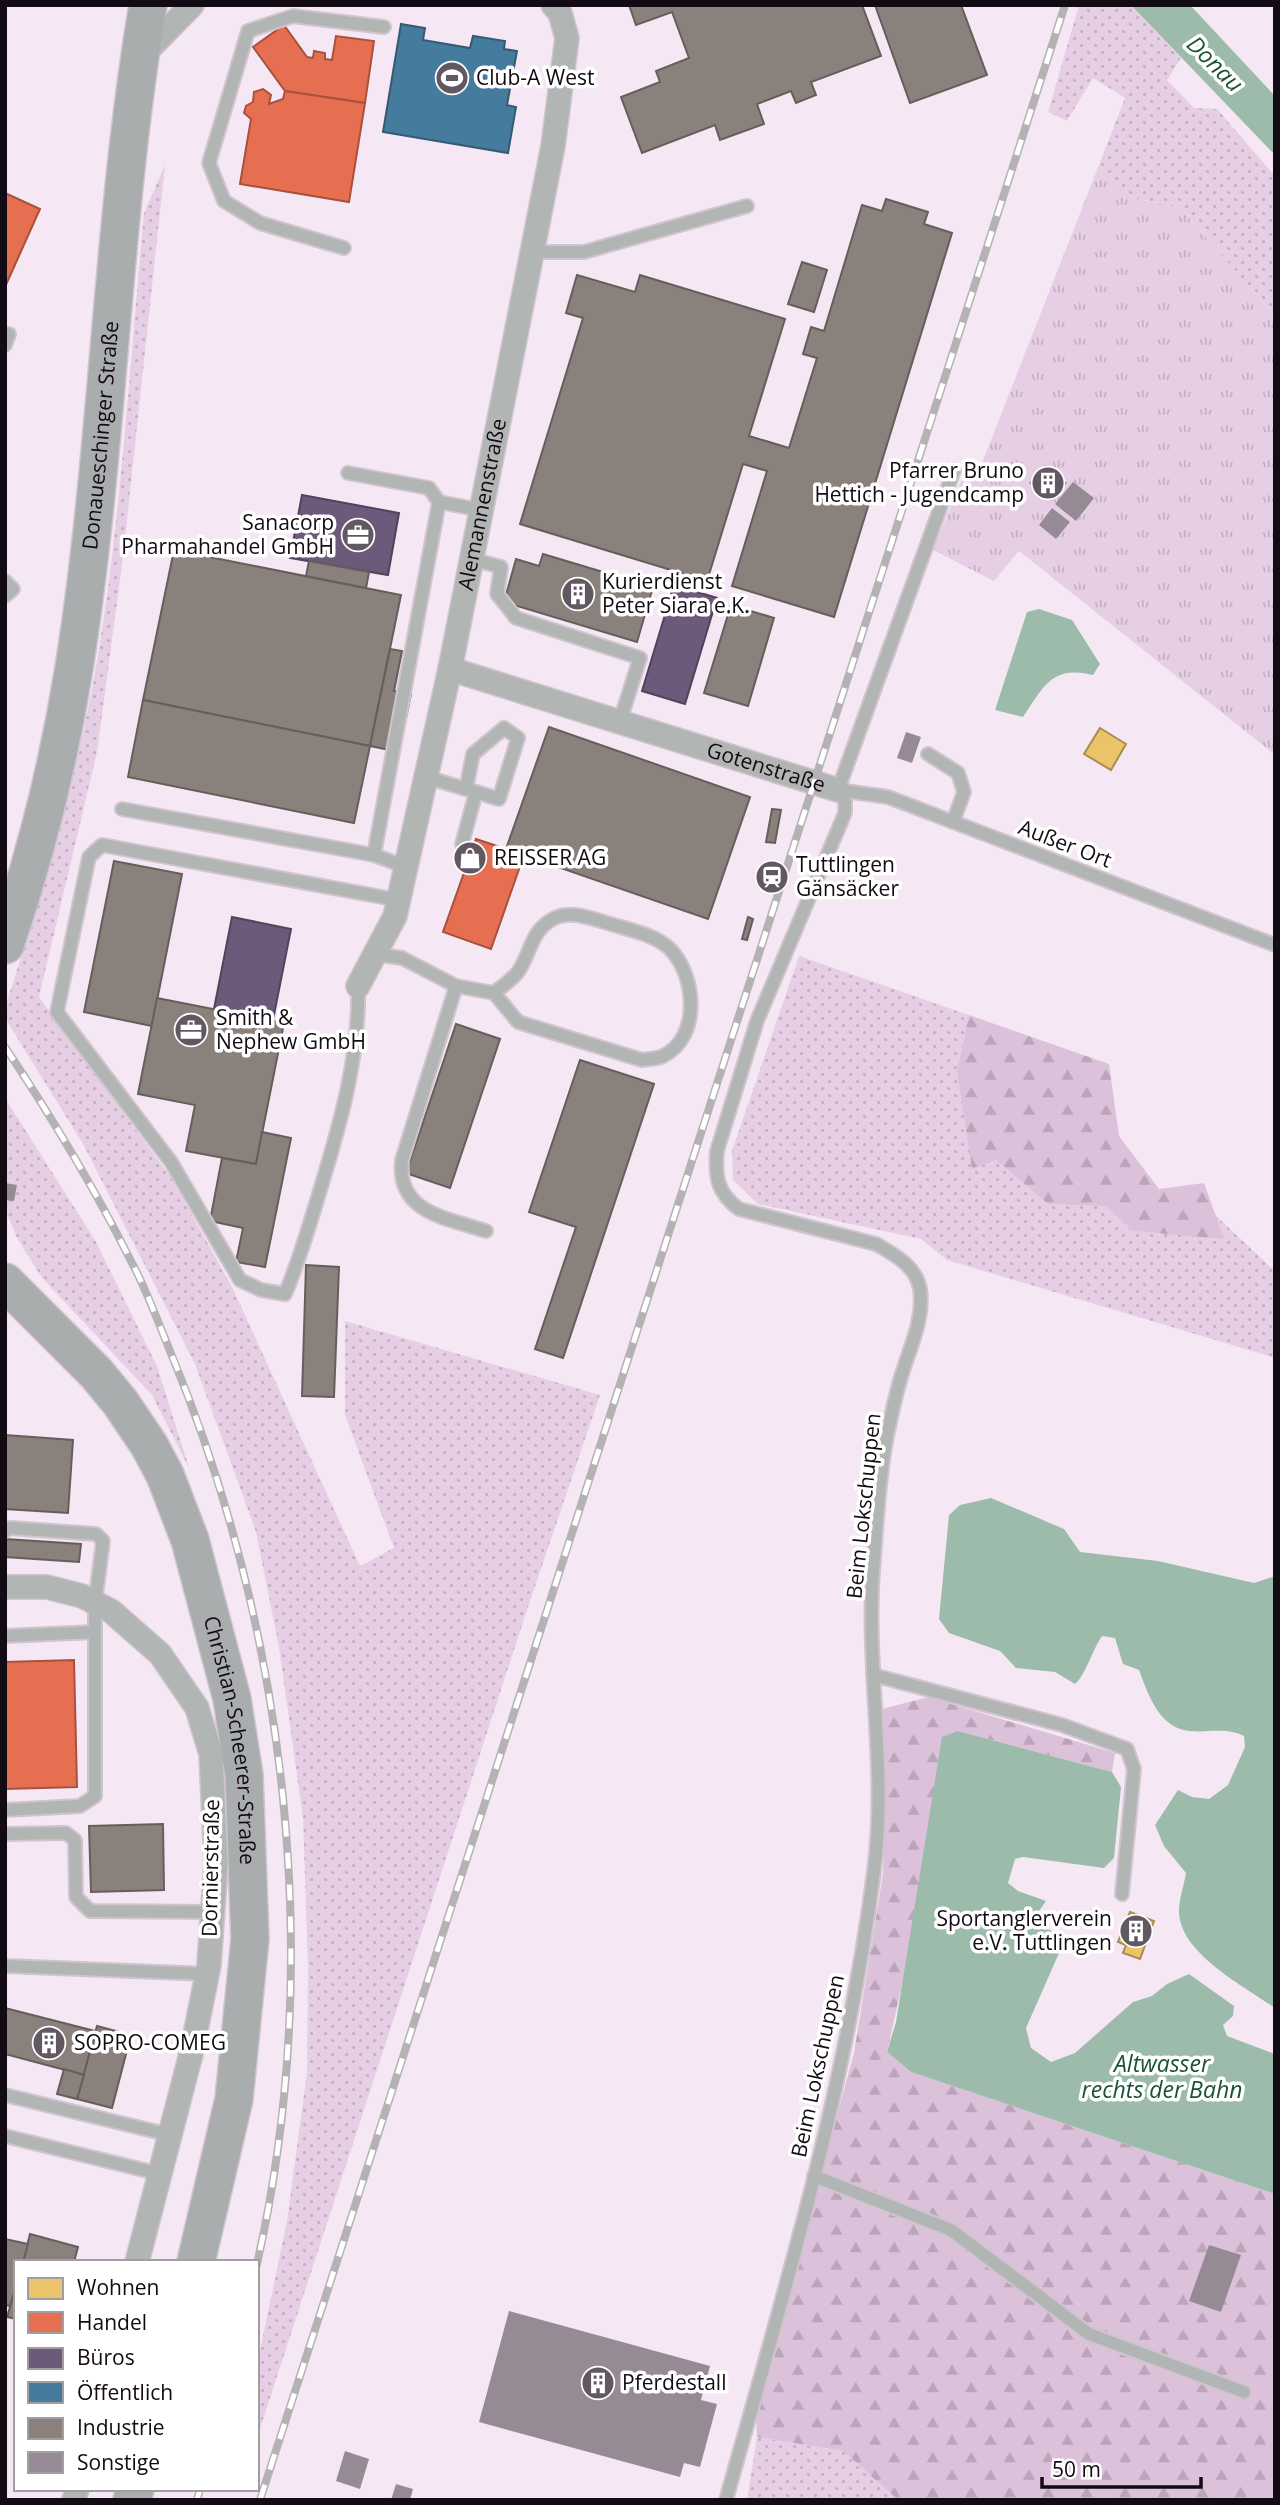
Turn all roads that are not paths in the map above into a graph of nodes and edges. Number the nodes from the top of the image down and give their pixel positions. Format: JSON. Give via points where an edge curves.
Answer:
{"nodes":[{"id":1,"x":148,"y":5,"type":"edge"},
{"id":2,"x":192,"y":5,"type":"edge"},
{"id":3,"x":556,"y":9,"type":"edge"},
{"id":4,"x":384,"y":27,"type":"dead end"},
{"id":5,"x":139,"y":59,"type":"junction"},
{"id":6,"x":747,"y":206,"type":"dead end"},
{"id":7,"x":344,"y":248,"type":"dead end"},
{"id":8,"x":532,"y":252,"type":"junction"},
{"id":9,"x":954,"y":470,"type":"dead end"},
{"id":10,"x":348,"y":473,"type":"dead end"},
{"id":11,"x":439,"y":502,"type":"junction"},
{"id":12,"x":481,"y":510,"type":"junction"},
{"id":13,"x":472,"y":559,"type":"junction"},
{"id":14,"x":5,"y":581,"type":"edge"},
{"id":15,"x":5,"y":596,"type":"edge"},
{"id":16,"x":450,"y":669,"type":"junction"},
{"id":17,"x":620,"y":721,"type":"junction"},
{"id":18,"x":928,"y":754,"type":"dead end"},
{"id":19,"x":426,"y":777,"type":"junction"},
{"id":20,"x":471,"y":790,"type":"junction"},
{"id":21,"x":838,"y":790,"type":"junction"},
{"id":22,"x":122,"y":809,"type":"dead end"},
{"id":23,"x":953,"y":822,"type":"junction"},
{"id":24,"x":462,"y":844,"type":"dead end"},
{"id":25,"x":374,"y":855,"type":"junction"},
{"id":26,"x":406,"y":867,"type":"junction"},
{"id":27,"x":398,"y":900,"type":"junction"},
{"id":28,"x":5,"y":944,"type":"edge"},
{"id":29,"x":1275,"y":945,"type":"edge"},
{"id":30,"x":375,"y":954,"type":"junction"},
{"id":31,"x":358,"y":986,"type":"joint"},
{"id":32,"x":456,"y":986,"type":"junction"},
{"id":33,"x":494,"y":993,"type":"junction"},
{"id":34,"x":486,"y":1231,"type":"dead end"},
{"id":35,"x":5,"y":1282,"type":"edge"},
{"id":36,"x":5,"y":1531,"type":"edge"},
{"id":37,"x":5,"y":1587,"type":"edge"},
{"id":38,"x":95,"y":1603,"type":"junction"},
{"id":39,"x":95,"y":1632,"type":"junction"},
{"id":40,"x":5,"y":1636,"type":"edge"},
{"id":41,"x":873,"y":1675,"type":"junction"},
{"id":42,"x":5,"y":1810,"type":"edge"},
{"id":43,"x":5,"y":1834,"type":"edge"},
{"id":44,"x":1122,"y":1894,"type":"dead end"},
{"id":45,"x":213,"y":1912,"type":"junction"},
{"id":46,"x":5,"y":1966,"type":"edge"},
{"id":47,"x":208,"y":1974,"type":"junction"},
{"id":48,"x":5,"y":2095,"type":"edge"},
{"id":49,"x":170,"y":2135,"type":"junction"},
{"id":50,"x":5,"y":2136,"type":"edge"},
{"id":51,"x":160,"y":2174,"type":"junction"},
{"id":52,"x":814,"y":2176,"type":"junction"},
{"id":53,"x":138,"y":2260,"type":"edge"},
{"id":54,"x":196,"y":2260,"type":"edge"},
{"id":55,"x":1244,"y":2392,"type":"dead end"},
{"id":56,"x":726,"y":2500,"type":"edge"}],
"edges":[{"from":1,"to":5,"type":"main road","name":"Donaueschinger Straße"},
{"from":2,"to":5,"type":"street"},
{"from":3,"to":8,"type":"street","name":"Alemannenstraße","via":[[567,38],[553,146]]},
{"from":4,"to":7,"type":"lane","via":[[293,16],[248,32],[209,163],[224,201],[260,223]]},
{"from":5,"to":28,"type":"main road","name":"Donaueschinger Straße","via":[[74,668],[46,809]]},
{"from":6,"to":8,"type":"lane","via":[[584,252]]},
{"from":8,"to":12,"type":"street","name":"Alemannenstraße"},
{"from":9,"to":21,"type":"lane","name":"Gotenstraße"},
{"from":10,"to":11,"type":"lane","via":[[429,488]]},
{"from":11,"to":12,"type":"lane"},
{"from":11,"to":25,"type":"lane"},
{"from":12,"to":13,"type":"street","name":"Alemannenstraße"},
{"from":13,"to":16,"type":"street","name":"Alemannenstraße"},
{"from":13,"to":17,"type":"lane","via":[[501,568],[497,594],[516,618],[640,658]]},
{"from":14,"to":15,"type":"lane","via":[[13,589]]},
{"from":16,"to":17,"type":"street","name":"Gotenstraße"},
{"from":16,"to":19,"type":"street","name":"Alemannenstraße"},
{"from":17,"to":21,"type":"street","name":"Gotenstraße"},
{"from":18,"to":23,"type":"lane","via":[[958,773],[964,792]]},
{"from":19,"to":20,"type":"lane"},
{"from":19,"to":26,"type":"street","name":"Alemannenstraße"},
{"from":20,"to":20,"type":"lane","via":[[499,799],[518,738],[504,728],[473,754]]},
{"from":20,"to":24,"type":"lane"},
{"from":21,"to":23,"type":"lane","name":"Außer Ort","via":[[888,797]]},
{"from":21,"to":41,"type":"lane","name":"Beim Lokschuppen","via":[[845,813],[757,1021],[717,1151],[716,1173],[725,1199],[739,1209],[876,1244],[907,1264],[920,1287],[921,1308],[898,1384],[885,1452],[873,1563]]},
{"from":22,"to":25,"type":"lane"},
{"from":23,"to":29,"type":"lane","name":"Außer Ort"},
{"from":25,"to":26,"type":"lane"},
{"from":26,"to":27,"type":"street","name":"Alemannenstraße"},
{"from":27,"to":30,"type":"street","name":"Alemannenstraße","via":[[395,916]]},
{"from":27,"to":31,"type":"lane","via":[[102,845],[89,857],[57,1012],[171,1162],[240,1280],[261,1290],[285,1294],[296,1269],[339,1131],[359,1026]]},
{"from":30,"to":31,"type":"street","name":"Alemannenstraße"},
{"from":30,"to":32,"type":"lane","via":[[402,958]]},
{"from":32,"to":33,"type":"lane"},
{"from":32,"to":34,"type":"lane","via":[[400,1178],[408,1196],[421,1208]]},
{"from":33,"to":33,"type":"lane","via":[[518,973],[543,925],[560,915],[583,915],[657,939],[670,949],[688,983],[691,1005],[688,1026],[677,1045],[662,1057],[642,1060],[518,1022]]},
{"from":35,"to":54,"type":"main road","name":"Christian-Scheerer-Straße","via":[[96,1373],[149,1445],[190,1540],[232,1699],[244,1775],[250,1940],[234,2099]]},
{"from":36,"to":38,"type":"lane","via":[[96,1534],[103,1541]]},
{"from":37,"to":38,"type":"street","name":"Dornierstraße","via":[[47,1587]]},
{"from":38,"to":39,"type":"lane"},
{"from":38,"to":45,"type":"street","name":"Dornierstraße","via":[[111,1611],[160,1654],[197,1708],[211,1754],[216,1863]]},
{"from":39,"to":40,"type":"lane"},
{"from":39,"to":42,"type":"lane","via":[[95,1796],[80,1806]]},
{"from":41,"to":44,"type":"lane","via":[[1062,1725],[1127,1749],[1134,1769]]},
{"from":41,"to":52,"type":"lane","name":"Beim Lokschuppen","via":[[879,1778],[875,1868],[856,1985]]},
{"from":43,"to":45,"type":"lane","via":[[66,1833],[75,1840],[76,1897],[90,1911]]},
{"from":45,"to":47,"type":"street","name":"Dornierstraße"},
{"from":46,"to":47,"type":"lane"},
{"from":47,"to":49,"type":"street","name":"Dornierstraße"},
{"from":48,"to":49,"type":"lane"},
{"from":49,"to":51,"type":"street","name":"Dornierstraße"},
{"from":50,"to":51,"type":"lane"},
{"from":51,"to":53,"type":"street","name":"Dornierstraße"},
{"from":52,"to":55,"type":"lane","via":[[951,2230],[1089,2334]]},
{"from":52,"to":56,"type":"lane","name":"Beim Lokschuppen"}]}
